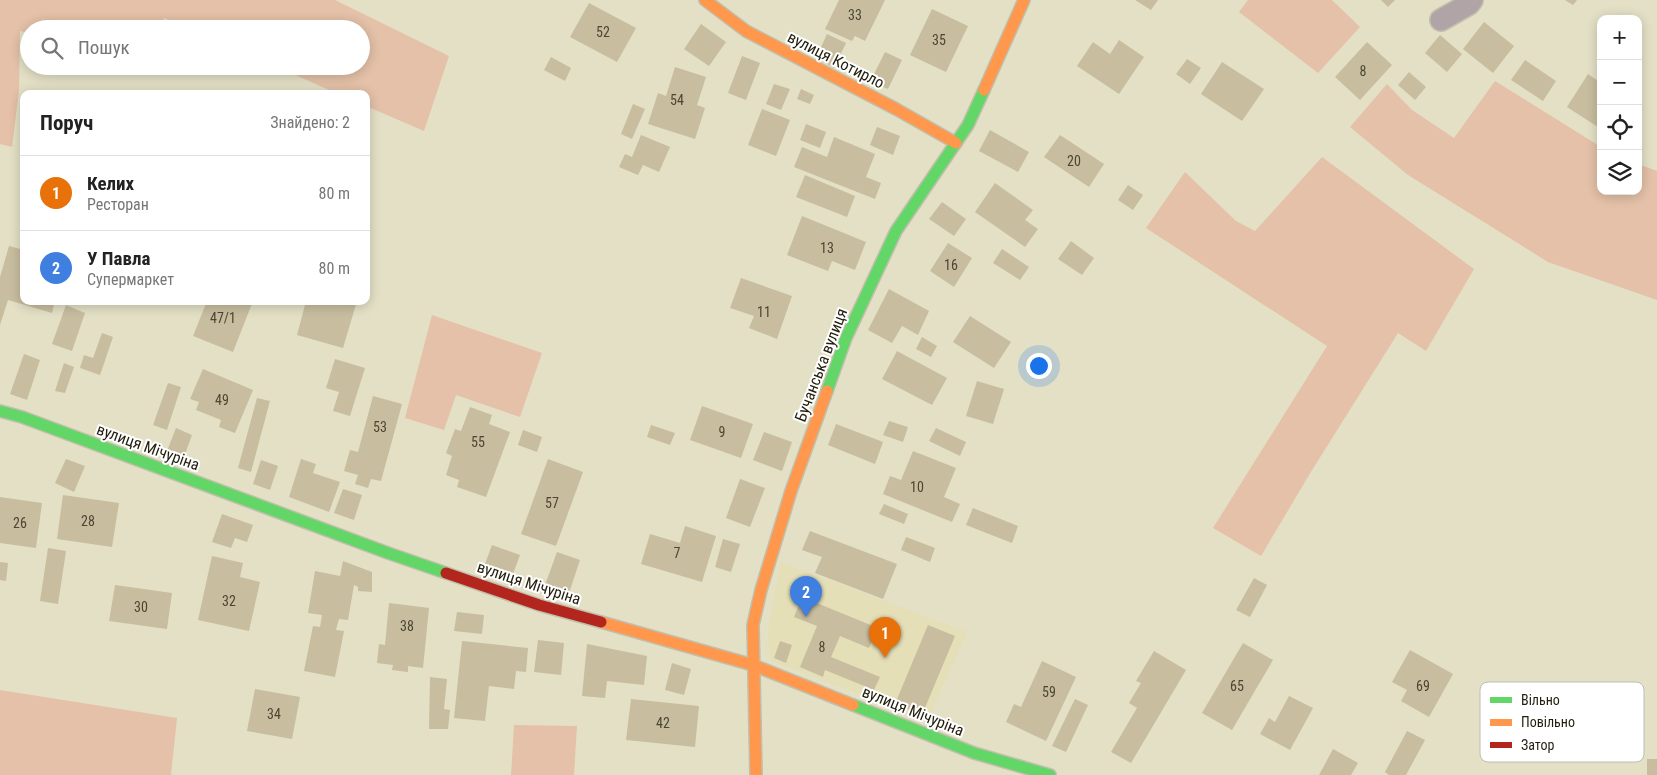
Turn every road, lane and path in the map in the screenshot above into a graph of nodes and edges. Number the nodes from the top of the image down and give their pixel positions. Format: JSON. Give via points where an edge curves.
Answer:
{"nodes":[{"id":1,"x":705,"y":0,"type":"edge"},
{"id":2,"x":1024,"y":0,"type":"edge"},
{"id":3,"x":1472,"y":0,"type":"edge"},
{"id":4,"x":1441,"y":20,"type":"dead end"},
{"id":5,"x":956,"y":143,"type":"junction"},
{"id":6,"x":0,"y":412,"type":"edge"},
{"id":7,"x":753,"y":665,"type":"junction"},
{"id":8,"x":756,"y":775,"type":"edge"},
{"id":9,"x":1050,"y":775,"type":"edge"}],
"edges":[{"from":1,"to":5,"type":"street","name":"вулиця Котирло","via":[[746,31]]},
{"from":2,"to":5,"type":"street","name":"Бучанська вулиця","via":[[968,125]]},
{"from":3,"to":4,"type":"street"},
{"from":5,"to":7,"type":"street","name":"Бучанська вулиця","via":[[896,231],[846,338],[791,491],[761,590],[753,625]]},
{"from":6,"to":7,"type":"street","name":"вулиця Мічуріна","via":[[538,605]]},
{"from":7,"to":8,"type":"street","name":"Бучанська вулиця"},
{"from":7,"to":9,"type":"street","name":"вулиця Мічуріна","via":[[974,753]]}]}
